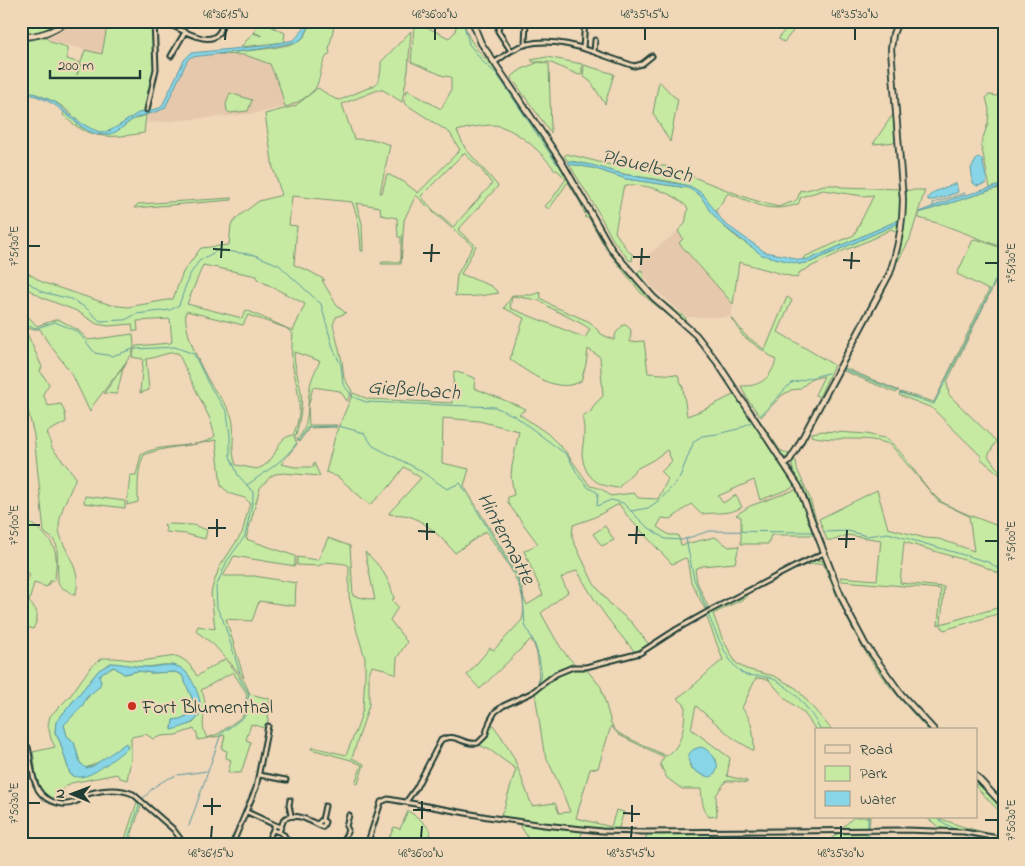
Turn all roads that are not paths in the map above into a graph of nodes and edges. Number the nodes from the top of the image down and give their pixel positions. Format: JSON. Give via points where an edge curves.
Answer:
{"nodes":[{"id":1,"x":68,"y":21,"type":"edge"},
{"id":2,"x":223,"y":21,"type":"edge"},
{"id":3,"x":472,"y":21,"type":"edge"},
{"id":4,"x":526,"y":21,"type":"edge"},
{"id":5,"x":584,"y":21,"type":"edge"},
{"id":6,"x":626,"y":21,"type":"edge"},
{"id":7,"x":666,"y":21,"type":"edge"},
{"id":8,"x":898,"y":21,"type":"edge"},
{"id":9,"x":62,"y":23,"type":"edge"},
{"id":10,"x":154,"y":23,"type":"edge"},
{"id":11,"x":661,"y":23,"type":"edge"},
{"id":12,"x":499,"y":25,"type":"dead end"},
{"id":13,"x":185,"y":32,"type":"junction"},
{"id":14,"x":21,"y":37,"type":"edge"},
{"id":15,"x":595,"y":40,"type":"dead end"},
{"id":16,"x":525,"y":45,"type":"junction"},
{"id":17,"x":583,"y":48,"type":"junction"},
{"id":18,"x":511,"y":51,"type":"junction"},
{"id":19,"x":594,"y":52,"type":"junction"},
{"id":20,"x":171,"y":56,"type":"dead end"},
{"id":21,"x":652,"y":56,"type":"dead end"},
{"id":22,"x":494,"y":62,"type":"junction"},
{"id":23,"x":147,"y":110,"type":"dead end"},
{"id":24,"x":784,"y":464,"type":"junction"},
{"id":25,"x":824,"y":553,"type":"junction"},
{"id":26,"x":268,"y":726,"type":"dead end"},
{"id":27,"x":932,"y":728,"type":"edge"},
{"id":28,"x":28,"y":747,"type":"dead end"},
{"id":29,"x":259,"y":775,"type":"junction"},
{"id":30,"x":978,"y":778,"type":"edge"},
{"id":31,"x":286,"y":780,"type":"dead end"},
{"id":32,"x":290,"y":800,"type":"dead end"},
{"id":33,"x":406,"y":802,"type":"junction"},
{"id":34,"x":325,"y":806,"type":"dead end"},
{"id":35,"x":1004,"y":806,"type":"edge"},
{"id":36,"x":247,"y":812,"type":"junction"},
{"id":37,"x":291,"y":815,"type":"junction"},
{"id":38,"x":349,"y":815,"type":"dead end"},
{"id":39,"x":275,"y":824,"type":"junction"},
{"id":40,"x":281,"y":827,"type":"junction"},
{"id":41,"x":273,"y":830,"type":"junction"},
{"id":42,"x":279,"y":832,"type":"junction"},
{"id":43,"x":1004,"y":839,"type":"edge"},
{"id":44,"x":21,"y":841,"type":"edge"},
{"id":45,"x":33,"y":845,"type":"edge"},
{"id":46,"x":185,"y":845,"type":"edge"},
{"id":47,"x":232,"y":845,"type":"edge"},
{"id":48,"x":266,"y":845,"type":"edge"},
{"id":49,"x":290,"y":845,"type":"edge"},
{"id":50,"x":342,"y":845,"type":"edge"},
{"id":51,"x":367,"y":845,"type":"edge"}],
"edges":[{"from":1,"to":9,"type":"main road"},
{"from":2,"to":13,"type":"street","via":[[214,38],[198,38]]},
{"from":3,"to":22,"type":"main road","via":[[476,35]]},
{"from":4,"to":16,"type":"street"},
{"from":5,"to":17,"type":"street"},
{"from":6,"to":11,"type":"street"},
{"from":7,"to":11,"type":"street","via":[[666,25]]},
{"from":8,"to":24,"type":"main road","via":[[891,49],[903,200],[903,221],[896,253],[890,272],[843,363],[790,461]]},
{"from":9,"to":14,"type":"main road","via":[[41,36]]},
{"from":10,"to":13,"type":"street","via":[[168,24]]},
{"from":10,"to":23,"type":"street","via":[[156,69]]},
{"from":12,"to":18,"type":"street","via":[[498,31]]},
{"from":13,"to":20,"type":"street"},
{"from":15,"to":19,"type":"street"},
{"from":16,"to":17,"type":"street","via":[[551,42]]},
{"from":16,"to":18,"type":"street"},
{"from":17,"to":19,"type":"street"},
{"from":18,"to":22,"type":"street"},
{"from":19,"to":21,"type":"street","via":[[634,66]]},
{"from":22,"to":24,"type":"main road","via":[[562,163],[623,264],[712,354]]},
{"from":24,"to":25,"type":"main road","via":[[799,486]]},
{"from":25,"to":27,"type":"main road","via":[[865,644],[902,695]]},
{"from":25,"to":33,"type":"street","via":[[702,615],[640,653],[564,670],[495,712],[478,743],[452,737],[441,740]]},
{"from":26,"to":29,"type":"street"},
{"from":28,"to":46,"type":"street","via":[[36,786],[48,799],[62,805],[89,793],[125,790],[173,829]]},
{"from":29,"to":31,"type":"street"},
{"from":29,"to":36,"type":"street"},
{"from":30,"to":35,"type":"main road"},
{"from":32,"to":37,"type":"street"},
{"from":33,"to":43,"type":"street","via":[[488,817],[602,831],[905,830],[953,831]]},
{"from":33,"to":51,"type":"street","via":[[388,799],[381,802]]},
{"from":34,"to":37,"type":"street","via":[[323,827]]},
{"from":36,"to":39,"type":"street"},
{"from":36,"to":47,"type":"street"},
{"from":37,"to":40,"type":"street","via":[[284,819]]},
{"from":38,"to":50,"type":"street"},
{"from":39,"to":40,"type":"street"},
{"from":39,"to":41,"type":"street"},
{"from":40,"to":42,"type":"street"},
{"from":41,"to":42,"type":"street"},
{"from":41,"to":48,"type":"street"},
{"from":42,"to":49,"type":"street"},
{"from":44,"to":45,"type":"street"}]}
